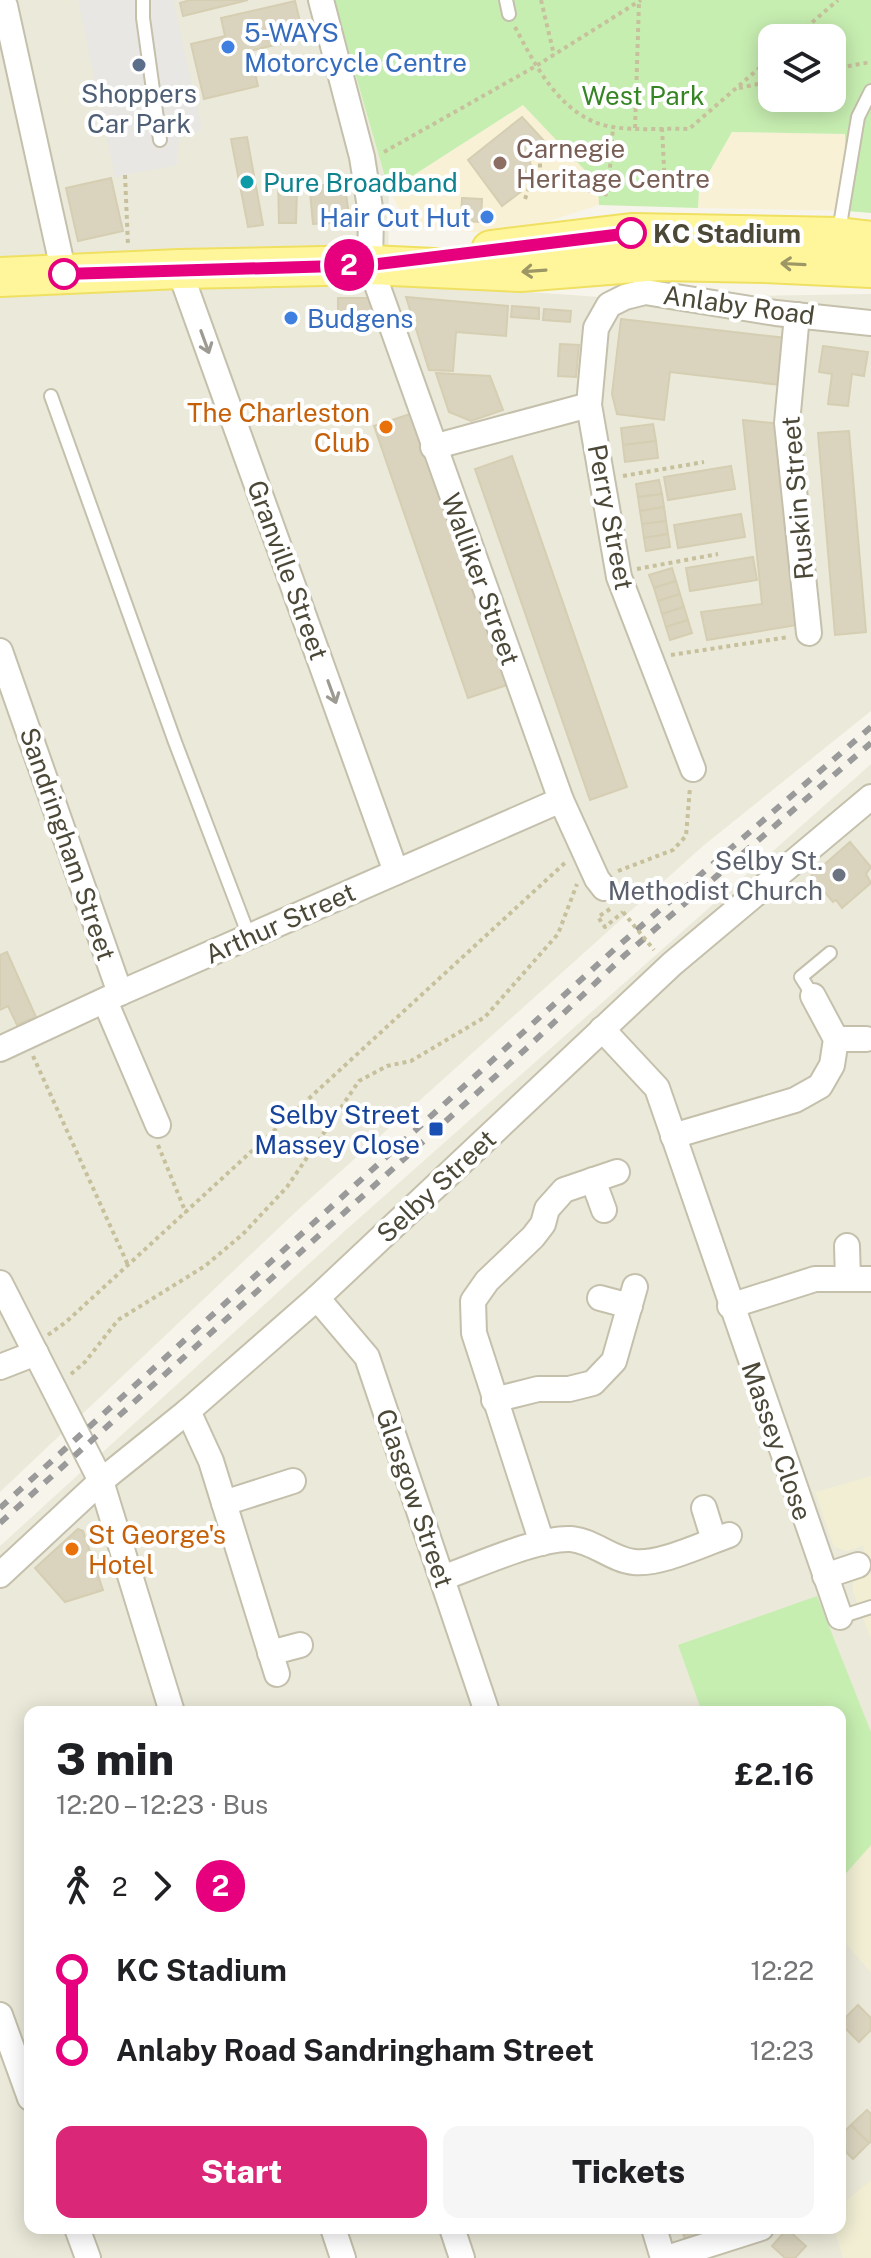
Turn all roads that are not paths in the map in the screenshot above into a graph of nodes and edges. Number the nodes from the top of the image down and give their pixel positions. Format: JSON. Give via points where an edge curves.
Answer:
{"nodes":[{"id":1,"x":143,"y":0,"type":"edge"},
{"id":2,"x":321,"y":0,"type":"edge"},
{"id":3,"x":506,"y":0,"type":"edge"},
{"id":4,"x":5,"y":6,"type":"dead end"},
{"id":5,"x":509,"y":14,"type":"road end"},
{"id":6,"x":871,"y":91,"type":"edge"},
{"id":7,"x":160,"y":140,"type":"dead end"},
{"id":8,"x":855,"y":239,"type":"edge"},
{"id":9,"x":370,"y":265,"type":"junction"},
{"id":10,"x":871,"y":268,"type":"edge"},
{"id":11,"x":179,"y":269,"type":"junction"},
{"id":12,"x":64,"y":274,"type":"junction"},
{"id":13,"x":0,"y":277,"type":"edge"},
{"id":14,"x":609,"y":305,"type":"joint"},
{"id":15,"x":797,"y":315,"type":"junction"},
{"id":16,"x":871,"y":323,"type":"edge"},
{"id":17,"x":51,"y":396,"type":"dead end"},
{"id":18,"x":589,"y":405,"type":"junction"},
{"id":19,"x":433,"y":447,"type":"junction"},
{"id":20,"x":809,"y":633,"type":"road end"},
{"id":21,"x":0,"y":651,"type":"edge"},
{"id":22,"x":693,"y":769,"type":"road end"},
{"id":23,"x":871,"y":797,"type":"edge"},
{"id":24,"x":561,"y":800,"type":"junction"},
{"id":25,"x":593,"y":867,"type":"road end"},
{"id":26,"x":396,"y":872,"type":"junction"},
{"id":27,"x":249,"y":936,"type":"junction"},
{"id":28,"x":830,"y":953,"type":"dead end"},
{"id":29,"x":813,"y":996,"type":"joint"},
{"id":30,"x":113,"y":997,"type":"junction"},
{"id":31,"x":602,"y":1029,"type":"junction"},
{"id":32,"x":836,"y":1039,"type":"junction"},
{"id":33,"x":866,"y":1039,"type":"dead end"},
{"id":34,"x":0,"y":1049,"type":"edge"},
{"id":35,"x":158,"y":1125,"type":"road end"},
{"id":36,"x":673,"y":1136,"type":"junction"},
{"id":37,"x":617,"y":1172,"type":"dead end"},
{"id":38,"x":593,"y":1180,"type":"junction"},
{"id":39,"x":604,"y":1210,"type":"dead end"},
{"id":40,"x":847,"y":1246,"type":"dead end"},
{"id":41,"x":860,"y":1279,"type":"edge"},
{"id":42,"x":0,"y":1283,"type":"edge"},
{"id":43,"x":317,"y":1298,"type":"junction"},
{"id":44,"x":600,"y":1298,"type":"dead end"},
{"id":45,"x":730,"y":1306,"type":"junction"},
{"id":46,"x":35,"y":1349,"type":"junction"},
{"id":47,"x":0,"y":1367,"type":"edge"},
{"id":48,"x":494,"y":1400,"type":"junction"},
{"id":49,"x":188,"y":1411,"type":"junction"},
{"id":50,"x":101,"y":1481,"type":"junction"},
{"id":51,"x":293,"y":1481,"type":"dead end"},
{"id":52,"x":224,"y":1503,"type":"junction"},
{"id":53,"x":704,"y":1508,"type":"dead end"},
{"id":54,"x":542,"y":1543,"type":"junction"},
{"id":55,"x":864,"y":1563,"type":"edge"},
{"id":56,"x":0,"y":1575,"type":"edge"},
{"id":57,"x":825,"y":1576,"type":"junction"},
{"id":58,"x":442,"y":1578,"type":"junction"},
{"id":59,"x":871,"y":1607,"type":"edge"},
{"id":60,"x":840,"y":1617,"type":"joint"},
{"id":61,"x":300,"y":1645,"type":"dead end"},
{"id":62,"x":170,"y":1706,"type":"edge"},
{"id":63,"x":485,"y":1706,"type":"edge"},
{"id":64,"x":0,"y":2015,"type":"edge"},
{"id":65,"x":24,"y":2081,"type":"edge"},
{"id":66,"x":79,"y":2234,"type":"edge"},
{"id":67,"x":335,"y":2234,"type":"edge"},
{"id":68,"x":454,"y":2234,"type":"edge"},
{"id":69,"x":656,"y":2234,"type":"edge"},
{"id":70,"x":740,"y":2234,"type":"edge"},
{"id":71,"x":87,"y":2258,"type":"edge"},
{"id":72,"x":343,"y":2258,"type":"edge"},
{"id":73,"x":462,"y":2258,"type":"edge"},
{"id":74,"x":665,"y":2258,"type":"edge"}],
"edges":[{"from":1,"to":7,"type":"lane"},
{"from":2,"to":9,"type":"street","via":[[362,157],[371,214]]},
{"from":3,"to":5,"type":"lane"},
{"from":4,"to":12,"type":"street"},
{"from":6,"to":8,"type":"lane","via":[[858,117]]},
{"from":8,"to":9,"type":"main road","name":"Anlaby Road","via":[[631,233]]},
{"from":10,"to":9,"type":"main road","name":"Anlaby Road","one_way":true,"via":[[659,261],[520,272]]},
{"from":9,"to":11,"type":"main road","name":"Anlaby Road"},
{"from":9,"to":19,"type":"street","name":"Walliker Street"},
{"from":11,"to":12,"type":"main road","name":"Anlaby Road"},
{"from":11,"to":26,"type":"street","name":"Granville Street","one_way":true},
{"from":12,"to":13,"type":"main road","name":"Anlaby Road"},
{"from":14,"to":15,"type":"street","name":"Anlaby Road","via":[[645,292]]},
{"from":14,"to":18,"type":"street","name":"Perry Street","via":[[596,328]]},
{"from":15,"to":16,"type":"street","name":"Anlaby Road"},
{"from":15,"to":20,"type":"street","name":"Ruskin Street","via":[[787,423]]},
{"from":17,"to":27,"type":"lane"},
{"from":18,"to":19,"type":"street"},
{"from":18,"to":22,"type":"street","name":"Perry Street","via":[[618,572]]},
{"from":19,"to":24,"type":"street","name":"Walliker Street"},
{"from":21,"to":30,"type":"street","name":"Sandringham Street"},
{"from":23,"to":31,"type":"street","name":"Selby Street"},
{"from":24,"to":25,"type":"street","name":"Walliker Street"},
{"from":24,"to":26,"type":"street","name":"Arthur Street"},
{"from":26,"to":27,"type":"street","name":"Arthur Street"},
{"from":27,"to":30,"type":"street","name":"Arthur Street"},
{"from":28,"to":29,"type":"lane","via":[[801,977]]},
{"from":29,"to":32,"type":"street"},
{"from":30,"to":34,"type":"street","name":"Arthur Street"},
{"from":30,"to":35,"type":"street","name":"Sandringham Street"},
{"from":31,"to":36,"type":"street","name":"Massey Close","via":[[657,1088]]},
{"from":31,"to":43,"type":"street","name":"Selby Street"},
{"from":32,"to":33,"type":"street"},
{"from":32,"to":36,"type":"street","via":[[832,1065],[820,1086],[795,1100]]},
{"from":36,"to":45,"type":"street","name":"Massey Close"},
{"from":37,"to":38,"type":"street"},
{"from":38,"to":39,"type":"street"},
{"from":38,"to":48,"type":"street","via":[[564,1190],[533,1237],[473,1301],[474,1333]]},
{"from":40,"to":41,"type":"street"},
{"from":41,"to":45,"type":"street","via":[[815,1279]]},
{"from":42,"to":46,"type":"street"},
{"from":43,"to":49,"type":"street","name":"Selby Street"},
{"from":43,"to":58,"type":"street","name":"Glasgow Street","via":[[367,1357]]},
{"from":44,"to":48,"type":"street","via":[[633,1297],[614,1361],[593,1383]]},
{"from":45,"to":57,"type":"street","name":"Massey Close"},
{"from":46,"to":47,"type":"street"},
{"from":46,"to":50,"type":"street"},
{"from":48,"to":54,"type":"street"},
{"from":49,"to":50,"type":"street","name":"Selby Street"},
{"from":49,"to":52,"type":"street"},
{"from":50,"to":56,"type":"street","name":"Selby Street"},
{"from":50,"to":62,"type":"street"},
{"from":51,"to":52,"type":"street"},
{"from":52,"to":61,"type":"street","via":[[273,1664]]},
{"from":53,"to":54,"type":"street","via":[[722,1538],[653,1560],[635,1562],[571,1539]]},
{"from":54,"to":58,"type":"street"},
{"from":55,"to":57,"type":"street"},
{"from":57,"to":60,"type":"street","name":"Massey Close"},
{"from":58,"to":63,"type":"street","name":"Glasgow Street"},
{"from":59,"to":60,"type":"lane"},
{"from":64,"to":65,"type":"street"},
{"from":66,"to":71,"type":"street"},
{"from":67,"to":72,"type":"street"},
{"from":68,"to":73,"type":"street"},
{"from":69,"to":74,"type":"street"},
{"from":70,"to":74,"type":"street"}]}
